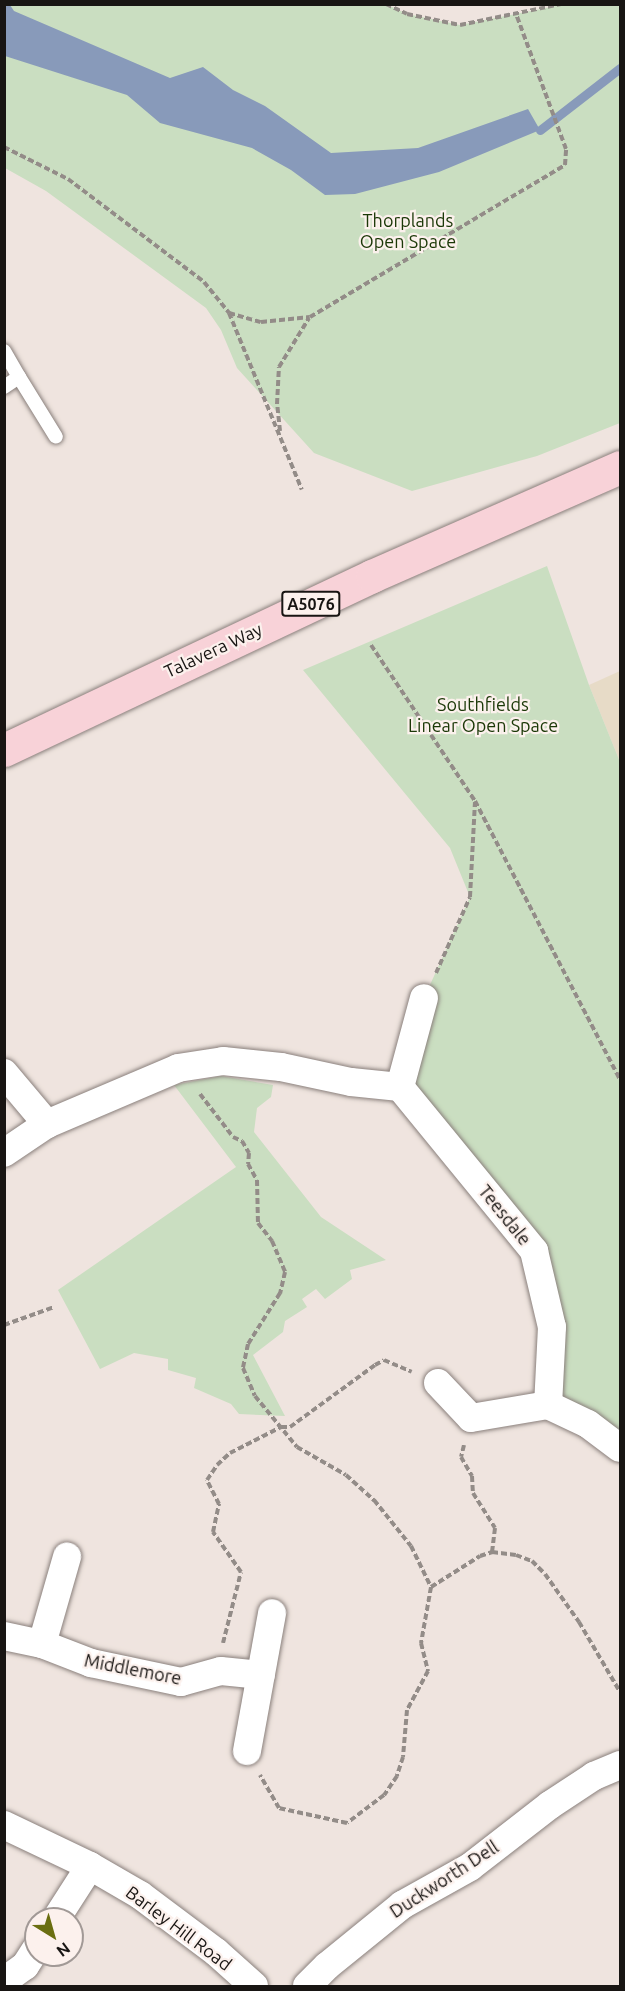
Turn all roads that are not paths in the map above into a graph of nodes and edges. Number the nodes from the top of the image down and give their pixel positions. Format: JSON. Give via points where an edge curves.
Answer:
{"nodes":[{"id":1,"x":4,"y":351,"type":"edge"},
{"id":2,"x":19,"y":377,"type":"junction"},
{"id":3,"x":4,"y":387,"type":"edge"},
{"id":4,"x":56,"y":437,"type":"dead end"},
{"id":5,"x":621,"y":467,"type":"edge"},
{"id":6,"x":4,"y":750,"type":"edge"},
{"id":7,"x":424,"y":998,"type":"road end"},
{"id":8,"x":4,"y":1073,"type":"edge"},
{"id":9,"x":400,"y":1087,"type":"junction"},
{"id":10,"x":48,"y":1124,"type":"junction"},
{"id":11,"x":4,"y":1153,"type":"edge"},
{"id":12,"x":438,"y":1383,"type":"road end"},
{"id":13,"x":548,"y":1405,"type":"junction"},
{"id":14,"x":621,"y":1448,"type":"edge"},
{"id":15,"x":66,"y":1557,"type":"dead end"},
{"id":16,"x":272,"y":1614,"type":"dead end"},
{"id":17,"x":4,"y":1636,"type":"edge"},
{"id":18,"x":42,"y":1644,"type":"junction"},
{"id":19,"x":261,"y":1675,"type":"junction"},
{"id":20,"x":247,"y":1751,"type":"road end"},
{"id":21,"x":621,"y":1766,"type":"edge"},
{"id":22,"x":4,"y":1825,"type":"edge"},
{"id":23,"x":90,"y":1866,"type":"junction"},
{"id":24,"x":64,"y":1907,"type":"edge"},
{"id":25,"x":24,"y":1967,"type":"edge"},
{"id":26,"x":4,"y":1981,"type":"edge"},
{"id":27,"x":254,"y":1986,"type":"edge"},
{"id":28,"x":307,"y":1986,"type":"edge"}],
"edges":[{"from":1,"to":2,"type":"lane"},
{"from":2,"to":3,"type":"lane"},
{"from":2,"to":4,"type":"lane"},
{"from":5,"to":6,"type":"main road","name":"Talavera Way","number":"A5076","via":[[372,576]]},
{"from":7,"to":9,"type":"street"},
{"from":8,"to":10,"type":"street"},
{"from":9,"to":10,"type":"street","via":[[223,1061],[182,1068]]},
{"from":9,"to":13,"type":"street","name":"Teesdale","via":[[534,1251],[552,1327]]},
{"from":10,"to":11,"type":"street"},
{"from":12,"to":13,"type":"street","via":[[471,1418]]},
{"from":13,"to":14,"type":"street","via":[[588,1424]]},
{"from":15,"to":18,"type":"street"},
{"from":16,"to":19,"type":"street"},
{"from":17,"to":18,"type":"street","name":"Middlemore"},
{"from":18,"to":19,"type":"street","name":"Middlemore","via":[[91,1663],[181,1682],[216,1673]]},
{"from":19,"to":20,"type":"street"},
{"from":21,"to":28,"type":"street","name":"Duckworth Dell","via":[[585,1782],[470,1867],[402,1905]]},
{"from":22,"to":23,"type":"street","name":"Barley Hill Road"},
{"from":23,"to":24,"type":"street"},
{"from":23,"to":27,"type":"street","name":"Barley Hill Road","via":[[140,1895]]},
{"from":25,"to":26,"type":"street"}]}
